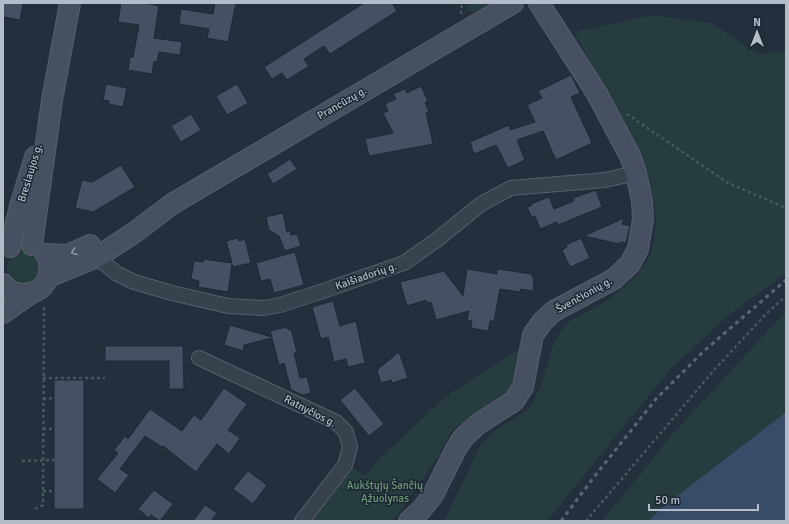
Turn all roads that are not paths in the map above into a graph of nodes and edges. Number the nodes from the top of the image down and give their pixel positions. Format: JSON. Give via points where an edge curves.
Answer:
{"nodes":[{"id":1,"x":70,"y":3,"type":"edge"},
{"id":2,"x":513,"y":3,"type":"edge"},
{"id":3,"x":539,"y":3,"type":"edge"},
{"id":4,"x":52,"y":100,"type":"junction"},
{"id":5,"x":636,"y":173,"type":"junction"},
{"id":6,"x":39,"y":249,"type":"junction"},
{"id":7,"x":6,"y":250,"type":"edge"},
{"id":8,"x":96,"y":250,"type":"junction"},
{"id":9,"x":3,"y":284,"type":"edge"},
{"id":10,"x":41,"y":285,"type":"junction"},
{"id":11,"x":3,"y":313,"type":"edge"},
{"id":12,"x":199,"y":358,"type":"dead end"},
{"id":13,"x":302,"y":521,"type":"edge"},
{"id":14,"x":409,"y":521,"type":"edge"}],
"edges":[{"from":1,"to":4,"type":"street","name":"Breslaujos g."},
{"from":2,"to":8,"type":"street","name":"Prancūzų g.","via":[[172,204],[138,230]]},
{"from":3,"to":5,"type":"street","name":"Švenčionių g.","via":[[596,92],[630,156]]},
{"from":4,"to":6,"type":"street","name":"Breslaujos g."},
{"from":4,"to":7,"type":"street","name":"Breslaujos g."},
{"from":5,"to":8,"type":"street","name":"Kaišiadorių g.","via":[[605,180],[511,188],[481,204],[404,263],[280,305],[264,308],[228,306],[172,294],[134,282],[105,264]]},
{"from":5,"to":14,"type":"street","name":"Švenčionių g.","via":[[643,219],[638,249],[630,264],[614,279],[554,311],[543,321],[533,335],[523,387],[514,400],[478,424],[463,438],[433,495]]},
{"from":6,"to":7,"type":"street","name":"Prancūzų g.","via":[[25,243]]},
{"from":8,"to":6,"type":"street","name":"Prancūzų g.","one_way":true,"via":[[68,254]]},
{"from":6,"to":10,"type":"street","name":"Breslaujos g.","via":[[50,269]]},
{"from":8,"to":10,"type":"street","name":"Prancūzų g."},
{"from":9,"to":10,"type":"street","via":[[13,293],[22,295]]},
{"from":10,"to":11,"type":"street","name":"Prancūzų g."},
{"from":12,"to":13,"type":"street","name":"Ratnyčios g.","via":[[336,422],[346,432],[350,447],[345,465]]}]}
